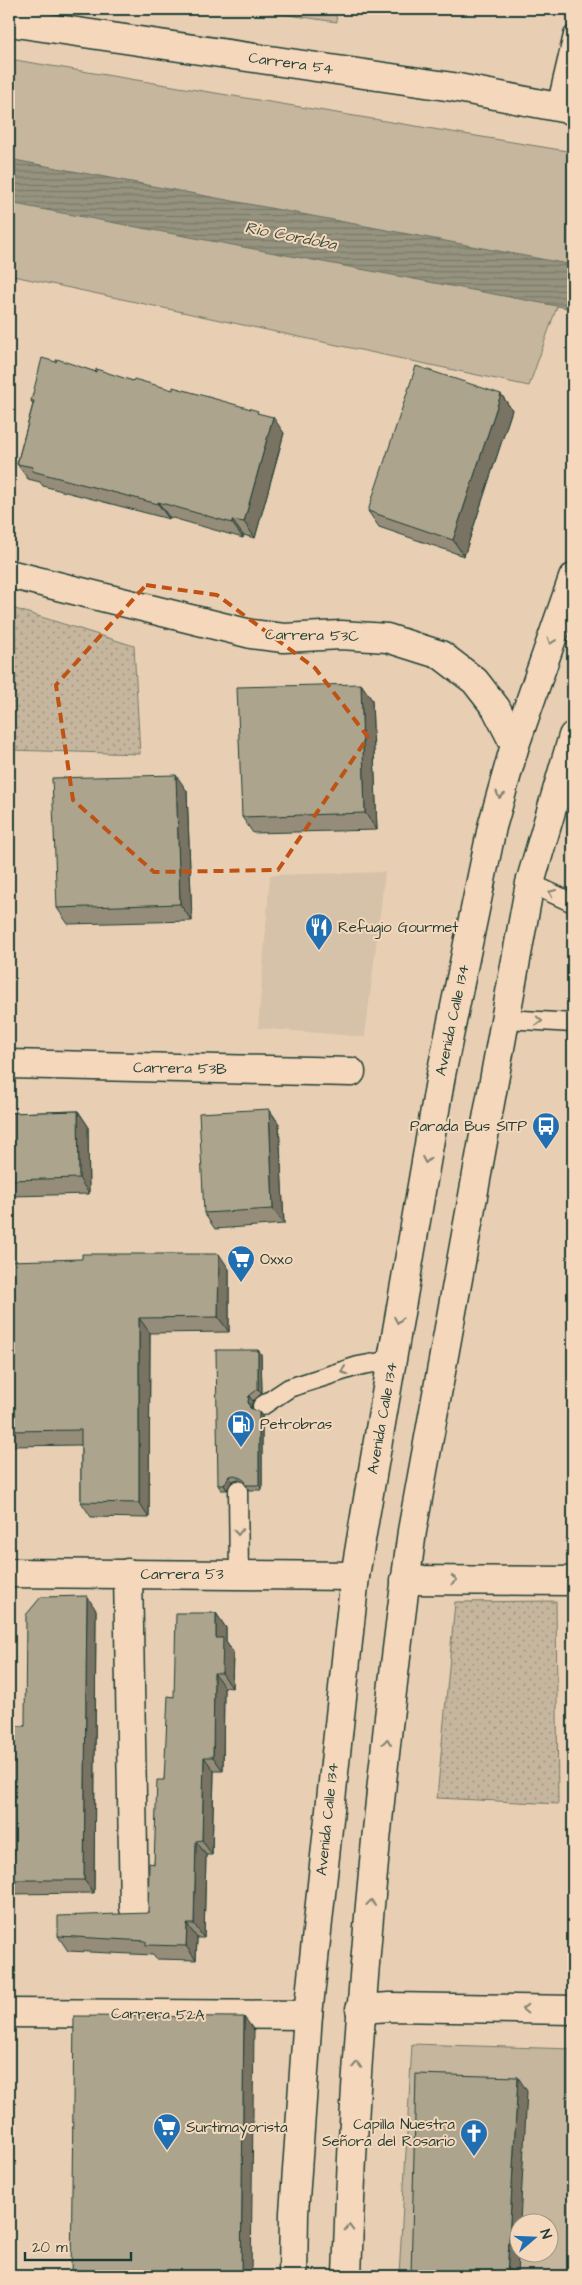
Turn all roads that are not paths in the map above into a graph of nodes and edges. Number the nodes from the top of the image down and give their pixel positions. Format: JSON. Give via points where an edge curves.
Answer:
{"nodes":[{"id":1,"x":9,"y":22,"type":"edge"},
{"id":2,"x":573,"y":35,"type":"edge"},
{"id":3,"x":564,"y":109,"type":"edge"},
{"id":4,"x":9,"y":574,"type":"edge"},
{"id":5,"x":573,"y":578,"type":"edge"},
{"id":6,"x":573,"y":736,"type":"edge"},
{"id":7,"x":515,"y":745,"type":"junction"},
{"id":8,"x":530,"y":883,"type":"junction"},
{"id":9,"x":573,"y":903,"type":"edge"},
{"id":10,"x":506,"y":1018,"type":"junction"},
{"id":11,"x":573,"y":1024,"type":"edge"},
{"id":12,"x":9,"y":1064,"type":"edge"},
{"id":13,"x":351,"y":1072,"type":"dead end"},
{"id":14,"x":391,"y":1360,"type":"junction"},
{"id":15,"x":262,"y":1406,"type":"dead end"},
{"id":16,"x":238,"y":1490,"type":"dead end"},
{"id":17,"x":128,"y":1573,"type":"junction"},
{"id":18,"x":9,"y":1574,"type":"edge"},
{"id":19,"x":239,"y":1574,"type":"junction"},
{"id":20,"x":355,"y":1576,"type":"junction"},
{"id":21,"x":405,"y":1580,"type":"junction"},
{"id":22,"x":573,"y":1581,"type":"edge"},
{"id":23,"x":134,"y":1908,"type":"dead end"},
{"id":24,"x":360,"y":2009,"type":"junction"},
{"id":25,"x":573,"y":2010,"type":"edge"},
{"id":26,"x":9,"y":2013,"type":"edge"},
{"id":27,"x":308,"y":2014,"type":"junction"},
{"id":28,"x":293,"y":2276,"type":"edge"},
{"id":29,"x":347,"y":2276,"type":"edge"}],
"edges":[{"from":1,"to":3,"type":"main road","name":"Carrera 54","via":[[453,87]]},
{"from":2,"to":3,"type":"lane"},
{"from":4,"to":7,"type":"main road","name":"Carrera 53C","via":[[251,634],[284,638],[341,635],[387,638],[441,655],[475,681],[496,708]]},
{"from":5,"to":7,"type":"main road","name":"Avenida Calle 134","one_way":true},
{"from":6,"to":8,"type":"main road"},
{"from":7,"to":14,"type":"main road","name":"Avenida Calle 134","one_way":true,"via":[[492,827],[441,1075]]},
{"from":9,"to":8,"type":"lane","one_way":true},
{"from":8,"to":10,"type":"main road"},
{"from":10,"to":11,"type":"lane","one_way":true},
{"from":10,"to":21,"type":"main road"},
{"from":12,"to":13,"type":"main road","name":"Carrera 53B"},
{"from":14,"to":15,"type":"lane","one_way":true,"via":[[358,1366],[288,1388]]},
{"from":14,"to":20,"type":"main road","name":"Avenida Calle 134"},
{"from":16,"to":19,"type":"lane","one_way":true},
{"from":17,"to":18,"type":"main road","name":"Carrera 53"},
{"from":17,"to":19,"type":"main road","name":"Carrera 53"},
{"from":17,"to":23,"type":"main road"},
{"from":19,"to":20,"type":"main road","name":"Carrera 53"},
{"from":20,"to":27,"type":"main road","name":"Avenida Calle 134"},
{"from":21,"to":22,"type":"main road","one_way":true},
{"from":24,"to":21,"type":"main road","one_way":true},
{"from":25,"to":24,"type":"main road","one_way":true},
{"from":29,"to":24,"type":"main road","one_way":true},
{"from":26,"to":27,"type":"main road","name":"Carrera 52A"},
{"from":27,"to":28,"type":"main road","name":"Avenida Calle 134","via":[[294,2213]]}]}
